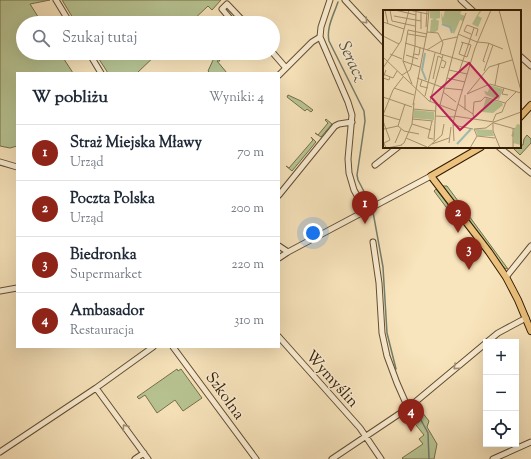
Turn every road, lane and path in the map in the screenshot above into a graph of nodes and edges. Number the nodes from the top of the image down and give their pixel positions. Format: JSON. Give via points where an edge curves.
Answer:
{"nodes":[{"id":1,"x":56,"y":0,"type":"edge"},
{"id":2,"x":330,"y":0,"type":"edge"},
{"id":3,"x":461,"y":0,"type":"edge"},
{"id":4,"x":345,"y":1,"type":"edge"},
{"id":5,"x":472,"y":10,"type":"edge"},
{"id":6,"x":66,"y":16,"type":"edge"},
{"id":7,"x":228,"y":16,"type":"edge"},
{"id":8,"x":238,"y":16,"type":"edge"},
{"id":9,"x":320,"y":37,"type":"junction"},
{"id":10,"x":383,"y":41,"type":"edge"},
{"id":11,"x":521,"y":58,"type":"edge"},
{"id":12,"x":93,"y":60,"type":"edge"},
{"id":13,"x":279,"y":60,"type":"edge"},
{"id":14,"x":531,"y":66,"type":"edge"},
{"id":15,"x":286,"y":68,"type":"junction"},
{"id":16,"x":100,"y":72,"type":"edge"},
{"id":17,"x":280,"y":74,"type":"edge"},
{"id":18,"x":531,"y":105,"type":"edge"},
{"id":19,"x":521,"y":116,"type":"edge"},
{"id":20,"x":352,"y":122,"type":"junction"},
{"id":21,"x":397,"y":148,"type":"edge"},
{"id":22,"x":479,"y":148,"type":"edge"},
{"id":23,"x":500,"y":148,"type":"edge"},
{"id":24,"x":0,"y":162,"type":"edge"},
{"id":25,"x":375,"y":165,"type":"dead end"},
{"id":26,"x":16,"y":167,"type":"edge"},
{"id":27,"x":531,"y":173,"type":"edge"},
{"id":28,"x":431,"y":176,"type":"junction"},
{"id":29,"x":280,"y":194,"type":"edge"},
{"id":30,"x":365,"y":210,"type":"junction"},
{"id":31,"x":373,"y":242,"type":"dead end"},
{"id":32,"x":531,"y":246,"type":"edge"},
{"id":33,"x":280,"y":247,"type":"edge"},
{"id":34,"x":288,"y":252,"type":"junction"},
{"id":35,"x":280,"y":257,"type":"edge"},
{"id":36,"x":506,"y":277,"type":"junction"},
{"id":37,"x":16,"y":288,"type":"edge"},
{"id":38,"x":0,"y":292,"type":"edge"},
{"id":39,"x":526,"y":318,"type":"junction"},
{"id":40,"x":531,"y":331,"type":"edge"},
{"id":41,"x":280,"y":338,"type":"edge"},
{"id":42,"x":490,"y":339,"type":"edge"},
{"id":43,"x":483,"y":345,"type":"edge"},
{"id":44,"x":152,"y":348,"type":"edge"},
{"id":45,"x":175,"y":348,"type":"edge"},
{"id":46,"x":96,"y":388,"type":"junction"},
{"id":47,"x":408,"y":408,"type":"junction"},
{"id":48,"x":367,"y":436,"type":"junction"},
{"id":49,"x":531,"y":442,"type":"edge"},
{"id":50,"x":0,"y":452,"type":"edge"},
{"id":51,"x":144,"y":453,"type":"junction"},
{"id":52,"x":135,"y":459,"type":"edge"},
{"id":53,"x":148,"y":459,"type":"edge"},
{"id":54,"x":256,"y":459,"type":"edge"},
{"id":55,"x":332,"y":459,"type":"edge"},
{"id":56,"x":381,"y":459,"type":"edge"},
{"id":57,"x":494,"y":459,"type":"edge"}],
"edges":[{"from":1,"to":6,"type":"street"},
{"from":2,"to":9,"type":"street"},
{"from":3,"to":5,"type":"street"},
{"from":4,"to":10,"type":"street","one_way":true},
{"from":7,"to":8,"type":"street","via":[[222,9],[227,4]]},
{"from":9,"to":15,"type":"street"},
{"from":9,"to":20,"type":"street","via":[[348,102]]},
{"from":11,"to":14,"type":"street"},
{"from":12,"to":16,"type":"street"},
{"from":13,"to":15,"type":"street"},
{"from":15,"to":17,"type":"street"},
{"from":18,"to":19,"type":"main road"},
{"from":20,"to":29,"type":"street","via":[[335,126]]},
{"from":20,"to":30,"type":"street","via":[[349,173],[354,190]]},
{"from":21,"to":25,"type":"street"},
{"from":22,"to":28,"type":"main road"},
{"from":23,"to":27,"type":"street"},
{"from":24,"to":26,"type":"street"},
{"from":28,"to":30,"type":"street"},
{"from":28,"to":36,"type":"main road"},
{"from":30,"to":34,"type":"street"},
{"from":31,"to":47,"type":"street","via":[[382,333],[396,383]]},
{"from":32,"to":36,"type":"street"},
{"from":33,"to":34,"type":"street"},
{"from":34,"to":35,"type":"street"},
{"from":36,"to":39,"type":"main road"},
{"from":37,"to":38,"type":"street"},
{"from":39,"to":40,"type":"main road"},
{"from":39,"to":42,"type":"street"},
{"from":41,"to":48,"type":"street","name":"Wymyślin"},
{"from":43,"to":47,"type":"street","one_way":true},
{"from":44,"to":46,"type":"street"},
{"from":45,"to":54,"type":"street","name":"Szkolna"},
{"from":46,"to":50,"type":"street"},
{"from":51,"to":46,"type":"street","one_way":true},
{"from":47,"to":48,"type":"street"},
{"from":48,"to":55,"type":"street"},
{"from":48,"to":56,"type":"street","name":"Wymyślin"},
{"from":49,"to":57,"type":"street"},
{"from":51,"to":52,"type":"street"},
{"from":51,"to":53,"type":"street"}]}
